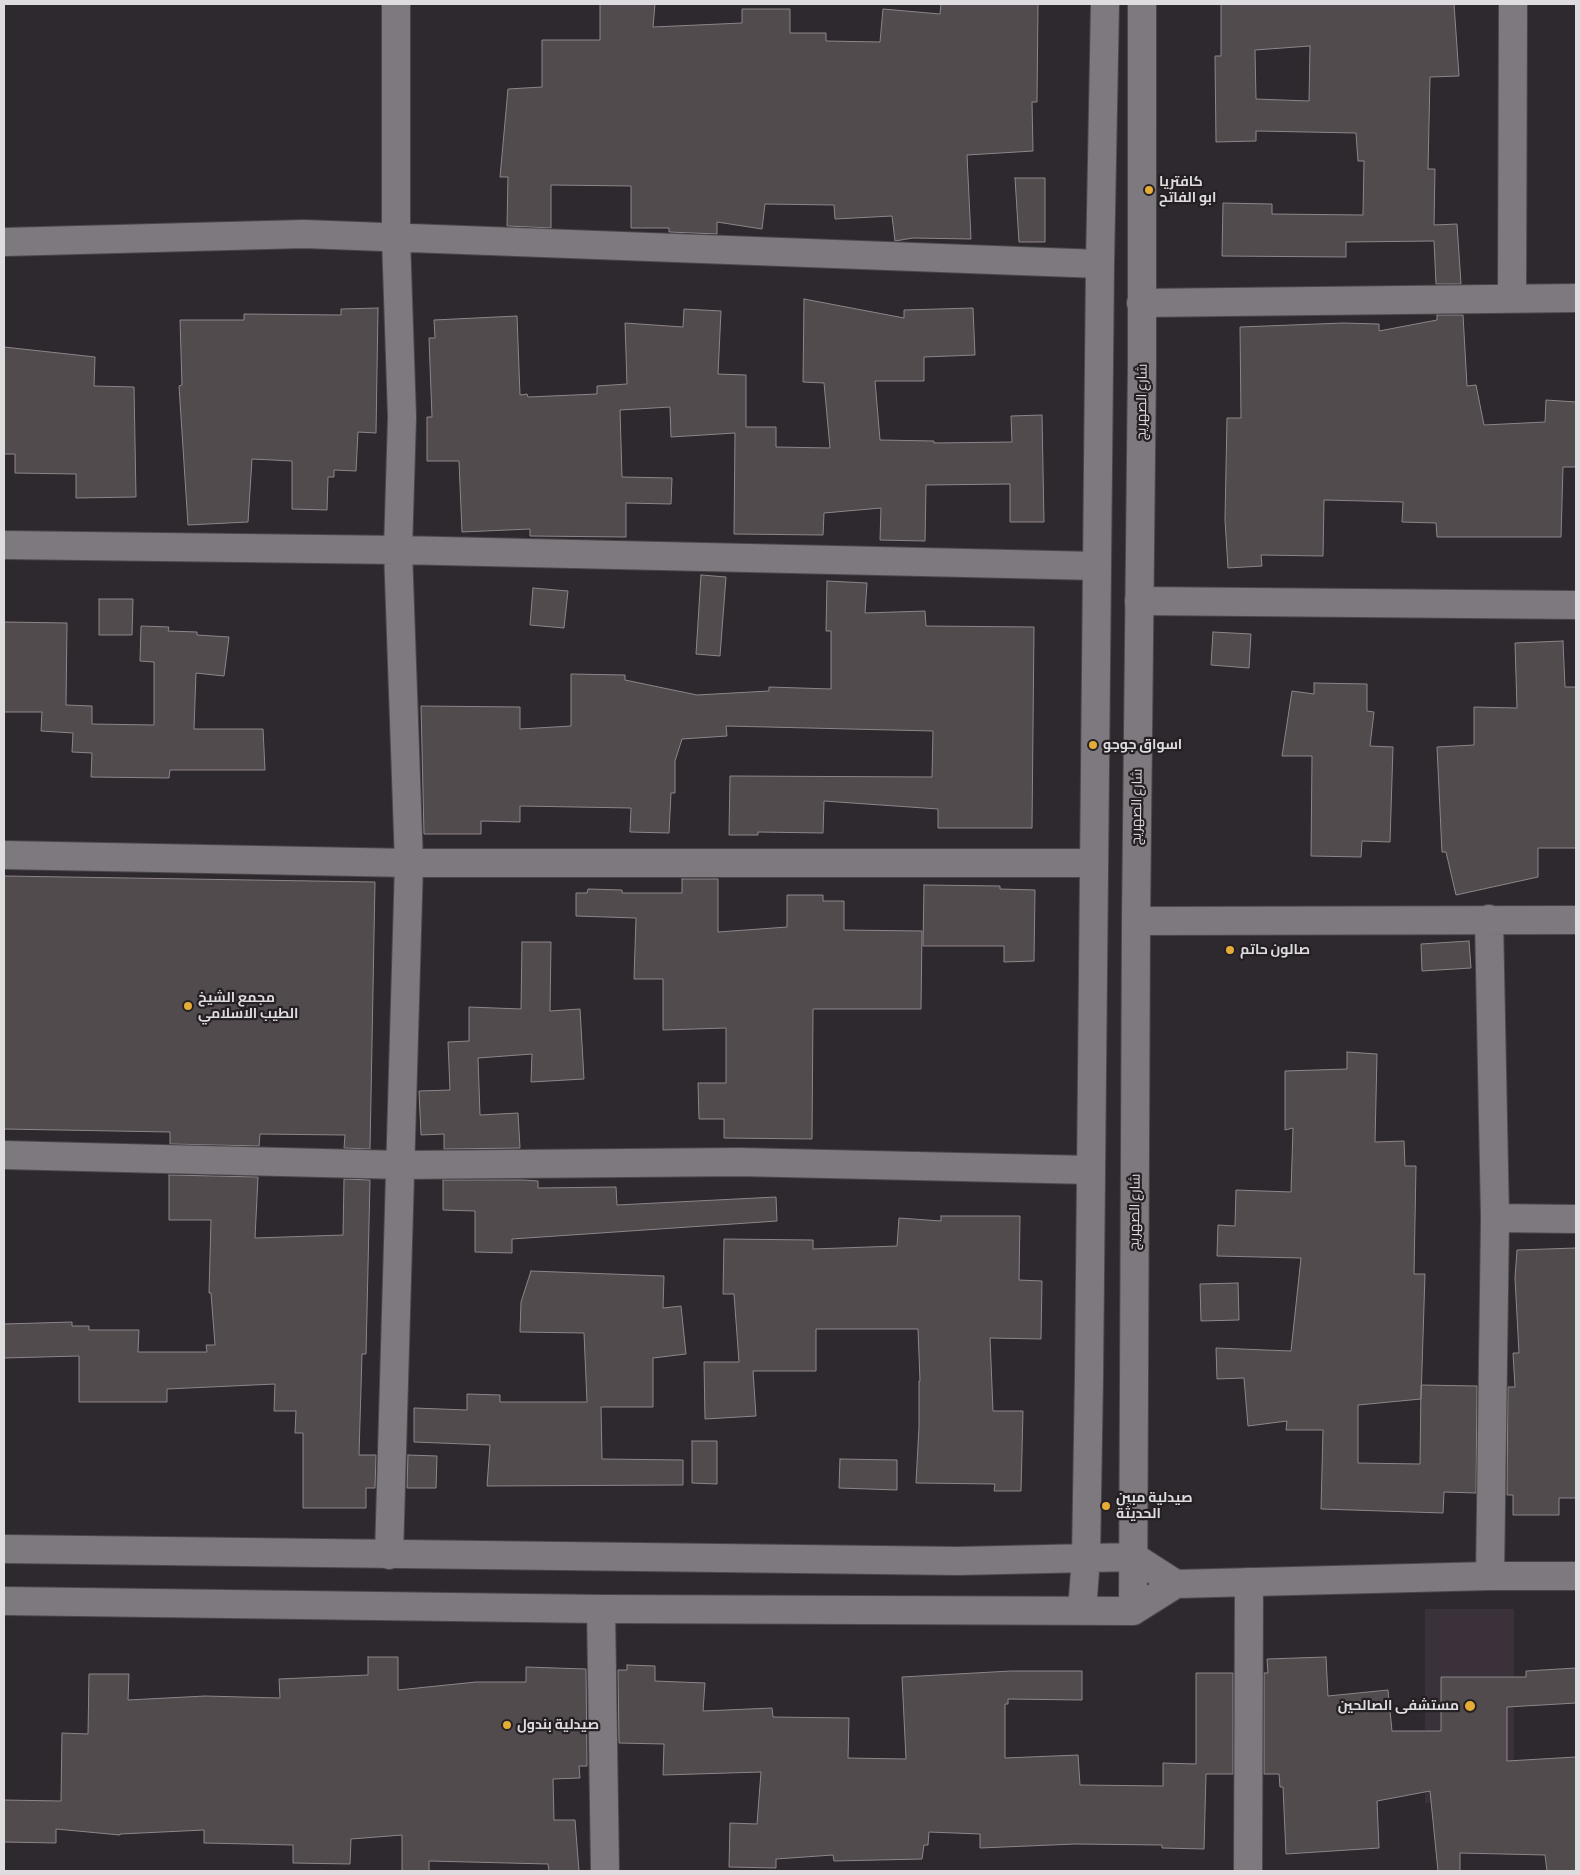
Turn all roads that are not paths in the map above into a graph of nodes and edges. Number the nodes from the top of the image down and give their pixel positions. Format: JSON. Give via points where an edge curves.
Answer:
{"nodes":[{"id":1,"x":396,"y":4,"type":"edge"},
{"id":2,"x":1105,"y":4,"type":"edge"},
{"id":3,"x":1142,"y":4,"type":"edge"},
{"id":4,"x":1513,"y":4,"type":"edge"},
{"id":5,"x":396,"y":238,"type":"junction"},
{"id":6,"x":4,"y":242,"type":"edge"},
{"id":7,"x":1100,"y":264,"type":"junction"},
{"id":8,"x":1512,"y":297,"type":"junction"},
{"id":9,"x":1576,"y":298,"type":"edge"},
{"id":10,"x":1141,"y":304,"type":"junction"},
{"id":11,"x":4,"y":545,"type":"edge"},
{"id":12,"x":398,"y":550,"type":"junction"},
{"id":13,"x":1097,"y":566,"type":"junction"},
{"id":14,"x":1139,"y":601,"type":"junction"},
{"id":15,"x":1576,"y":605,"type":"edge"},
{"id":16,"x":4,"y":855,"type":"edge"},
{"id":17,"x":410,"y":863,"type":"junction"},
{"id":18,"x":1094,"y":863,"type":"junction"},
{"id":19,"x":1489,"y":919,"type":"junction"},
{"id":20,"x":1136,"y":920,"type":"junction"},
{"id":21,"x":1576,"y":920,"type":"edge"},
{"id":22,"x":4,"y":1155,"type":"edge"},
{"id":23,"x":401,"y":1165,"type":"junction"},
{"id":24,"x":1091,"y":1170,"type":"junction"},
{"id":25,"x":1495,"y":1218,"type":"junction"},
{"id":26,"x":1576,"y":1219,"type":"edge"},
{"id":27,"x":4,"y":1550,"type":"edge"},
{"id":28,"x":389,"y":1555,"type":"junction"},
{"id":29,"x":1134,"y":1557,"type":"junction"},
{"id":30,"x":1086,"y":1558,"type":"junction"},
{"id":31,"x":1490,"y":1576,"type":"junction"},
{"id":32,"x":1576,"y":1576,"type":"edge"},
{"id":33,"x":1249,"y":1582,"type":"junction"},
{"id":34,"x":1176,"y":1584,"type":"junction"},
{"id":35,"x":4,"y":1601,"type":"edge"},
{"id":36,"x":601,"y":1609,"type":"junction"},
{"id":37,"x":1082,"y":1610,"type":"junction"},
{"id":38,"x":1133,"y":1611,"type":"junction"},
{"id":39,"x":605,"y":1871,"type":"edge"},
{"id":40,"x":1248,"y":1871,"type":"edge"}],
"edges":[{"from":1,"to":5,"type":"street"},
{"from":2,"to":7,"type":"street"},
{"from":3,"to":10,"type":"street","name":"شارع الصهريج"},
{"from":4,"to":8,"type":"street"},
{"from":5,"to":6,"type":"street","via":[[304,234]]},
{"from":5,"to":7,"type":"street"},
{"from":5,"to":12,"type":"street","via":[[402,417]]},
{"from":7,"to":13,"type":"street"},
{"from":8,"to":9,"type":"street"},
{"from":8,"to":10,"type":"street"},
{"from":10,"to":14,"type":"street","name":"شارع الصهريج"},
{"from":11,"to":12,"type":"street"},
{"from":12,"to":13,"type":"street"},
{"from":12,"to":17,"type":"street"},
{"from":13,"to":18,"type":"street"},
{"from":14,"to":15,"type":"street"},
{"from":14,"to":20,"type":"street","name":"شارع الصهريج"},
{"from":16,"to":17,"type":"street"},
{"from":17,"to":18,"type":"street"},
{"from":17,"to":23,"type":"street"},
{"from":18,"to":24,"type":"street"},
{"from":19,"to":20,"type":"street"},
{"from":19,"to":21,"type":"street"},
{"from":19,"to":25,"type":"street"},
{"from":20,"to":29,"type":"street","name":"شارع الصهريج"},
{"from":22,"to":23,"type":"street"},
{"from":23,"to":24,"type":"street","via":[[739,1162]]},
{"from":23,"to":28,"type":"street"},
{"from":24,"to":30,"type":"street"},
{"from":25,"to":26,"type":"street"},
{"from":25,"to":31,"type":"street"},
{"from":27,"to":28,"type":"street"},
{"from":28,"to":30,"type":"street","via":[[948,1561]]},
{"from":29,"to":30,"type":"street"},
{"from":29,"to":34,"type":"street"},
{"from":29,"to":38,"type":"street","name":"شارع الصهريج"},
{"from":30,"to":37,"type":"street"},
{"from":31,"to":32,"type":"street"},
{"from":31,"to":33,"type":"street"},
{"from":33,"to":34,"type":"street"},
{"from":33,"to":40,"type":"street"},
{"from":34,"to":38,"type":"street"},
{"from":35,"to":36,"type":"street"},
{"from":36,"to":37,"type":"street"},
{"from":36,"to":39,"type":"street"},
{"from":37,"to":38,"type":"street"}]}
